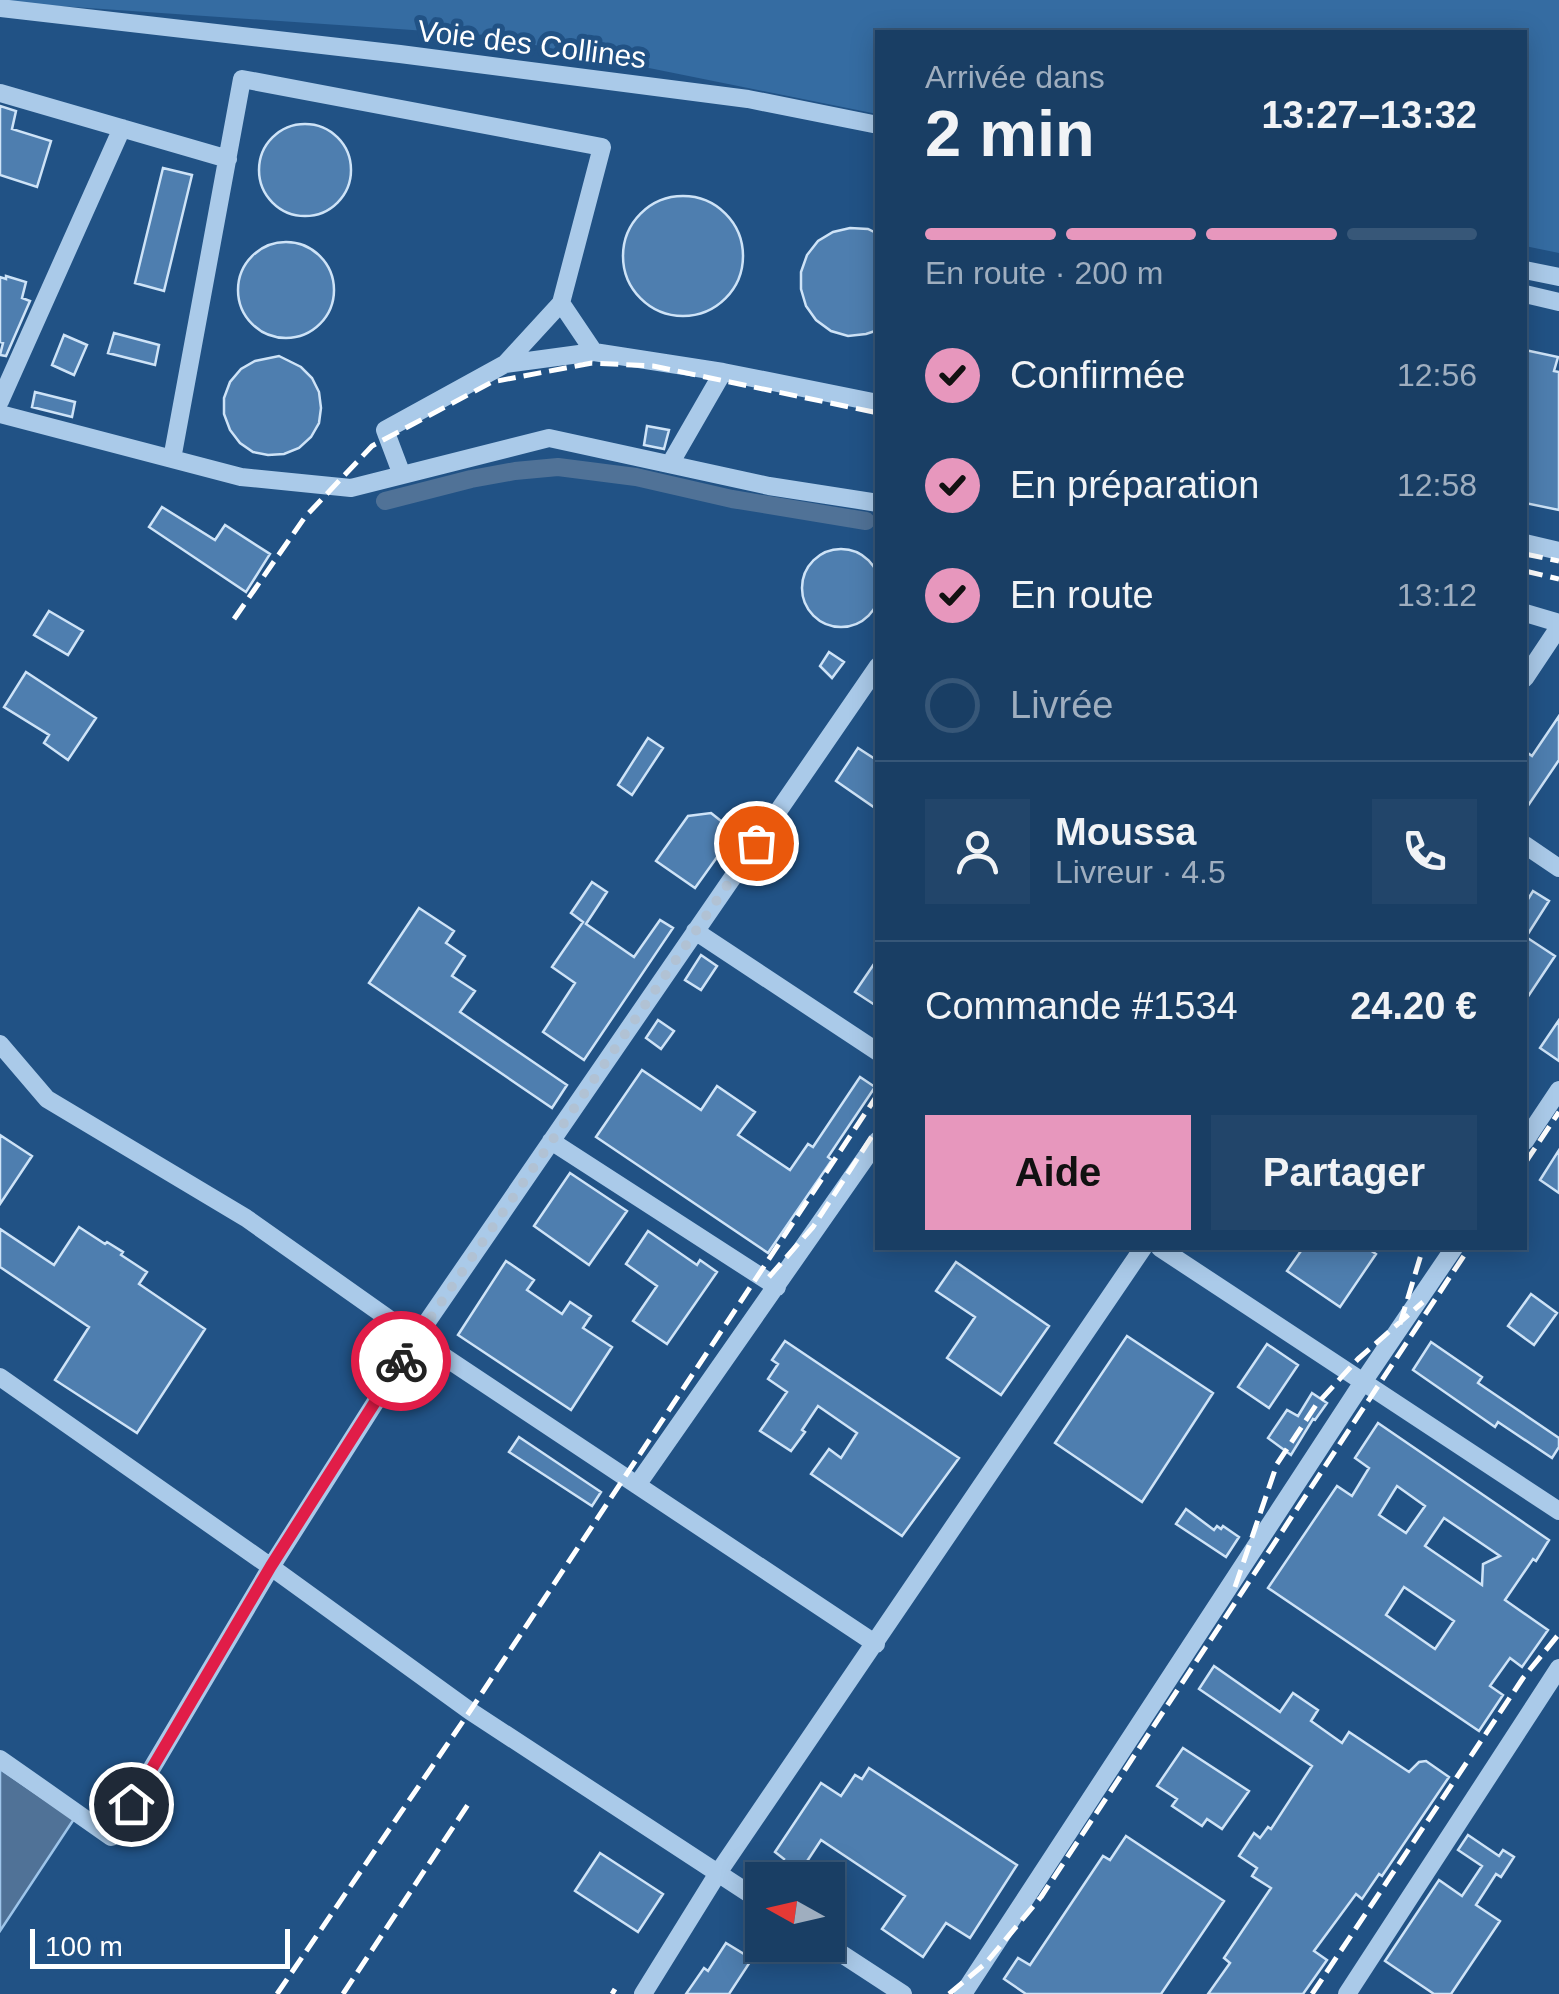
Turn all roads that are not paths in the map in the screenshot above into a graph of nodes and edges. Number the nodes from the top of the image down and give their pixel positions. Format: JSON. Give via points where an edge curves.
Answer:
{"nodes":[{"id":1,"x":0,"y":8,"type":"edge"},
{"id":2,"x":0,"y":94,"type":"edge"},
{"id":3,"x":875,"y":123,"type":"edge"},
{"id":4,"x":122,"y":128,"type":"junction"},
{"id":5,"x":228,"y":159,"type":"junction"},
{"id":6,"x":1527,"y":270,"type":"edge"},
{"id":7,"x":1559,"y":277,"type":"edge"},
{"id":8,"x":1527,"y":294,"type":"edge"},
{"id":9,"x":561,"y":302,"type":"junction"},
{"id":10,"x":1559,"y":302,"type":"edge"},
{"id":11,"x":594,"y":352,"type":"junction"},
{"id":12,"x":505,"y":364,"type":"junction"},
{"id":13,"x":723,"y":372,"type":"junction"},
{"id":14,"x":0,"y":401,"type":"edge"},
{"id":15,"x":875,"y":402,"type":"edge"},
{"id":16,"x":0,"y":414,"type":"edge"},
{"id":17,"x":172,"y":459,"type":"junction"},
{"id":18,"x":670,"y":464,"type":"junction"},
{"id":19,"x":402,"y":475,"type":"junction"},
{"id":20,"x":875,"y":503,"type":"edge"},
{"id":21,"x":1527,"y":543,"type":"edge"},
{"id":22,"x":1559,"y":551,"type":"edge"},
{"id":23,"x":1527,"y":614,"type":"edge"},
{"id":24,"x":1559,"y":625,"type":"edge"},
{"id":25,"x":875,"y":670,"type":"edge"},
{"id":26,"x":1527,"y":675,"type":"edge"},
{"id":27,"x":1527,"y":846,"type":"edge"},
{"id":28,"x":1559,"y":868,"type":"edge"},
{"id":29,"x":695,"y":932,"type":"junction"},
{"id":30,"x":0,"y":1044,"type":"edge"},
{"id":31,"x":875,"y":1050,"type":"edge"},
{"id":32,"x":1559,"y":1090,"type":"edge"},
{"id":33,"x":1527,"y":1139,"type":"edge"},
{"id":34,"x":551,"y":1141,"type":"junction"},
{"id":35,"x":875,"y":1144,"type":"edge"},
{"id":36,"x":1142,"y":1250,"type":"edge"},
{"id":37,"x":1163,"y":1250,"type":"edge"},
{"id":38,"x":1453,"y":1250,"type":"edge"},
{"id":39,"x":777,"y":1287,"type":"junction"},
{"id":40,"x":416,"y":1338,"type":"junction"},
{"id":41,"x":0,"y":1377,"type":"edge"},
{"id":42,"x":1363,"y":1382,"type":"junction"},
{"id":43,"x":638,"y":1485,"type":"junction"},
{"id":44,"x":1559,"y":1511,"type":"edge"},
{"id":45,"x":271,"y":1566,"type":"junction"},
{"id":46,"x":876,"y":1644,"type":"junction"},
{"id":47,"x":1559,"y":1668,"type":"edge"},
{"id":48,"x":0,"y":1759,"type":"edge"},
{"id":49,"x":718,"y":1873,"type":"junction"},
{"id":50,"x":745,"y":1891,"type":"edge"},
{"id":51,"x":845,"y":1956,"type":"edge"},
{"id":52,"x":642,"y":1994,"type":"edge"},
{"id":53,"x":902,"y":1994,"type":"edge"},
{"id":54,"x":963,"y":1994,"type":"edge"},
{"id":55,"x":1346,"y":1994,"type":"edge"}],
"edges":[{"from":1,"to":3,"type":"street","name":"Voie des Collines","via":[[748,99]]},
{"from":2,"to":4,"type":"street"},
{"from":4,"to":5,"type":"street"},
{"from":4,"to":14,"type":"street"},
{"from":5,"to":9,"type":"street","via":[[242,79],[602,147]]},
{"from":5,"to":17,"type":"street"},
{"from":6,"to":7,"type":"street"},
{"from":8,"to":10,"type":"street"},
{"from":9,"to":11,"type":"street"},
{"from":9,"to":12,"type":"street"},
{"from":11,"to":12,"type":"street"},
{"from":11,"to":13,"type":"street"},
{"from":12,"to":19,"type":"street","via":[[385,430]]},
{"from":13,"to":15,"type":"street"},
{"from":13,"to":18,"type":"street"},
{"from":16,"to":17,"type":"street"},
{"from":17,"to":19,"type":"street","via":[[241,477],[351,488]]},
{"from":18,"to":19,"type":"street","via":[[549,438]]},
{"from":18,"to":20,"type":"street"},
{"from":21,"to":22,"type":"street"},
{"from":23,"to":24,"type":"street"},
{"from":24,"to":26,"type":"street"},
{"from":25,"to":29,"type":"street"},
{"from":27,"to":28,"type":"street"},
{"from":29,"to":31,"type":"street"},
{"from":29,"to":34,"type":"street"},
{"from":30,"to":40,"type":"street","via":[[47,1099],[246,1218]]},
{"from":32,"to":33,"type":"street"},
{"from":34,"to":39,"type":"street"},
{"from":34,"to":40,"type":"street"},
{"from":35,"to":39,"type":"street"},
{"from":36,"to":46,"type":"street"},
{"from":37,"to":42,"type":"street"},
{"from":38,"to":42,"type":"street"},
{"from":39,"to":43,"type":"street"},
{"from":40,"to":43,"type":"street"},
{"from":40,"to":45,"type":"street"},
{"from":41,"to":45,"type":"street"},
{"from":42,"to":44,"type":"street"},
{"from":42,"to":54,"type":"street"},
{"from":43,"to":46,"type":"street"},
{"from":45,"to":48,"type":"street","via":[[111,1837]]},
{"from":45,"to":49,"type":"street","via":[[470,1711]]},
{"from":46,"to":49,"type":"street"},
{"from":47,"to":55,"type":"street"},
{"from":49,"to":50,"type":"street"},
{"from":49,"to":52,"type":"street"},
{"from":51,"to":53,"type":"street"}]}
